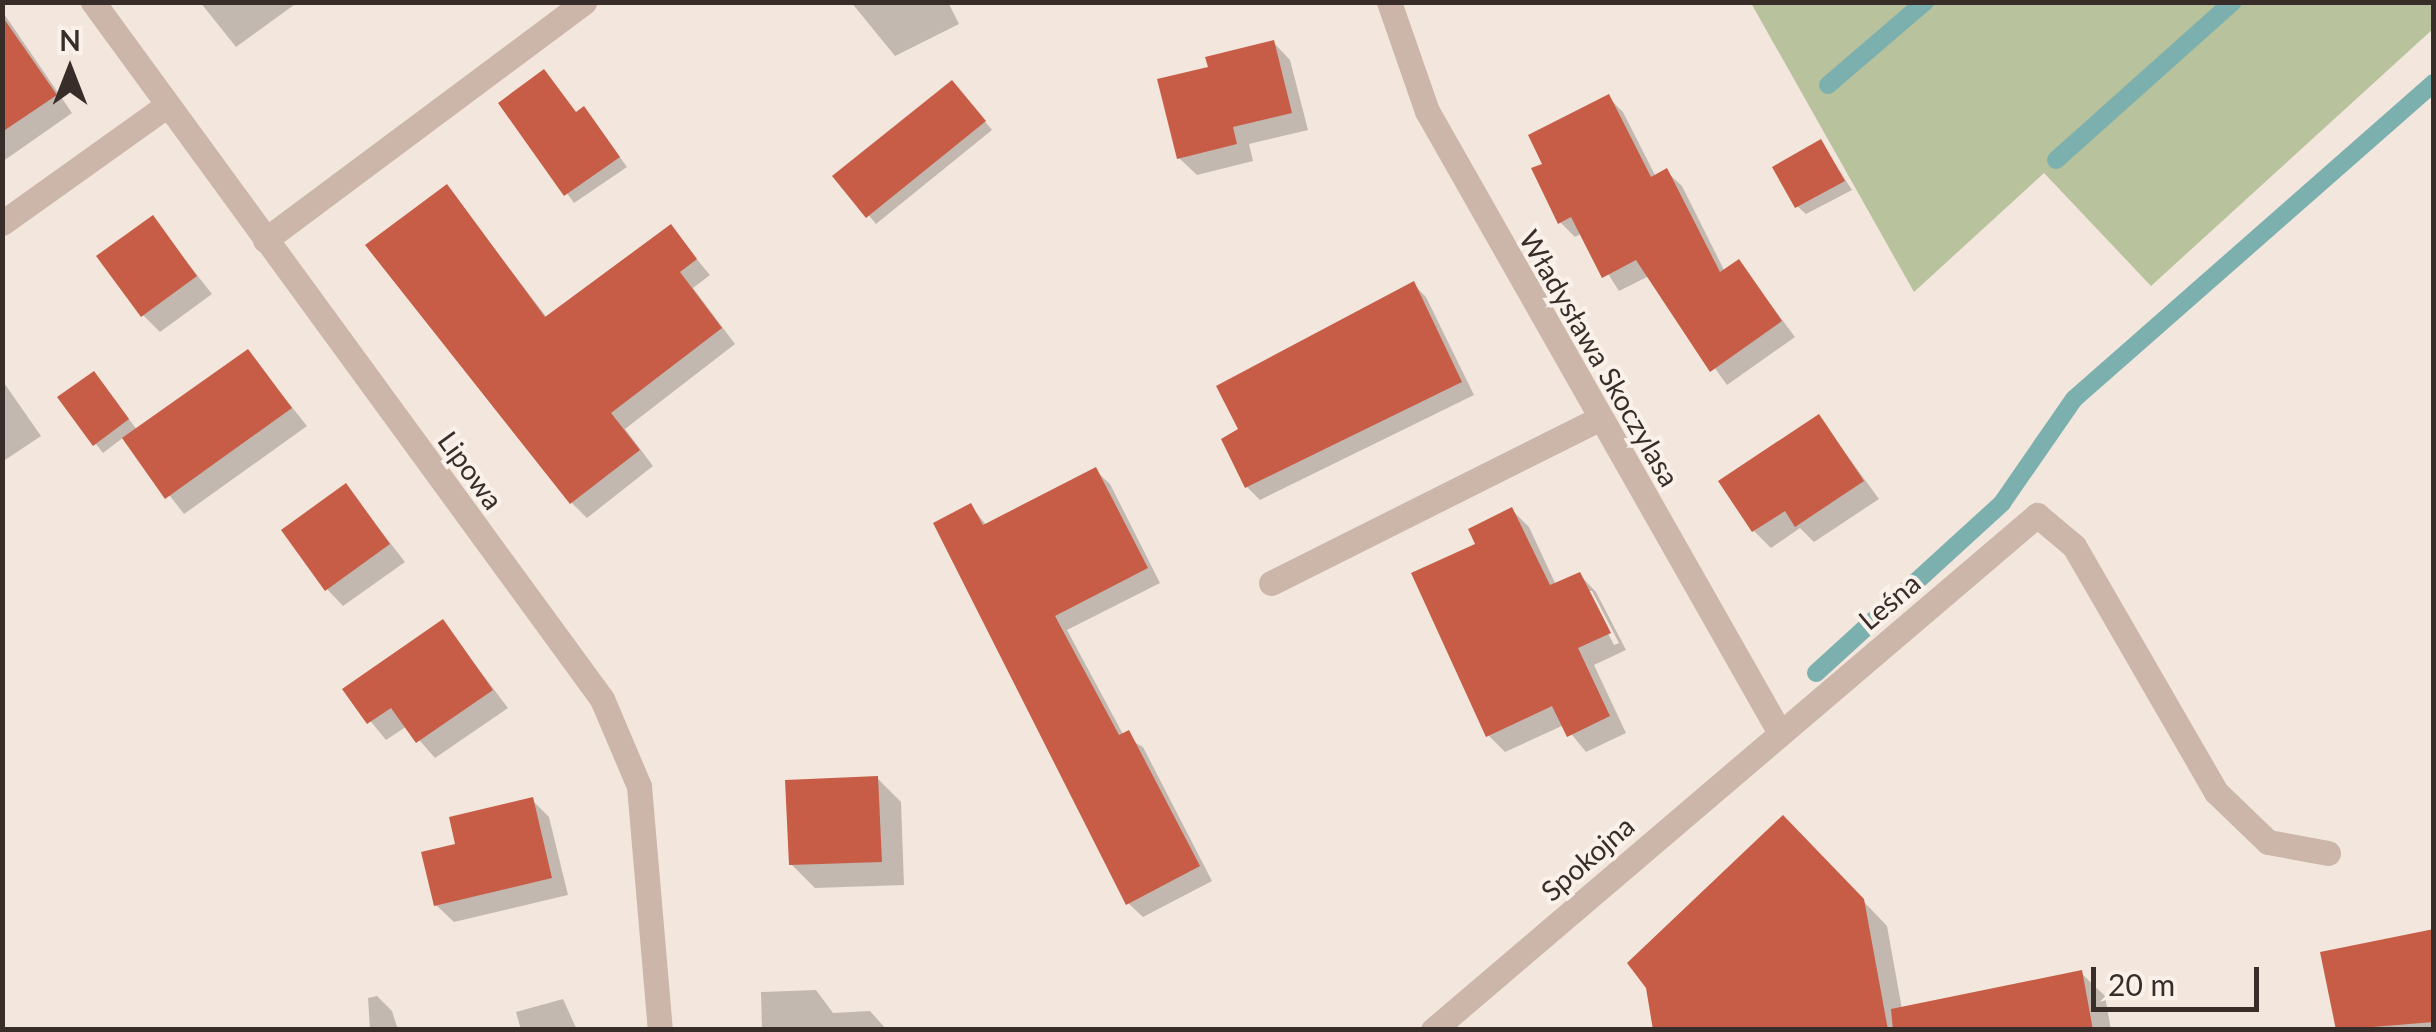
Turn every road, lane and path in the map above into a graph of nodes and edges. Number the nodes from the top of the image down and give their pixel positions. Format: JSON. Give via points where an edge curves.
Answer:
{"nodes":[{"id":1,"x":94,"y":2,"type":"edge"},
{"id":2,"x":584,"y":2,"type":"edge"},
{"id":3,"x":1389,"y":2,"type":"edge"},
{"id":4,"x":166,"y":106,"type":"junction"},
{"id":5,"x":2,"y":222,"type":"edge"},
{"id":6,"x":265,"y":240,"type":"junction"},
{"id":7,"x":1600,"y":418,"type":"junction"},
{"id":8,"x":1271,"y":583,"type":"dead end"},
{"id":9,"x":1780,"y":733,"type":"junction"},
{"id":10,"x":2328,"y":853,"type":"dead end"},
{"id":11,"x":660,"y":1030,"type":"edge"},
{"id":12,"x":1433,"y":1030,"type":"edge"}],
"edges":[{"from":1,"to":4,"type":"street","name":"Lipowa"},
{"from":2,"to":6,"type":"street"},
{"from":3,"to":7,"type":"street","name":"Władysława Skoczylasa","via":[[1426,111]]},
{"from":4,"to":5,"type":"street"},
{"from":4,"to":6,"type":"street","name":"Lipowa"},
{"from":6,"to":11,"type":"street","name":"Lipowa","via":[[602,699],[639,786]]},
{"from":7,"to":8,"type":"street"},
{"from":7,"to":9,"type":"street","name":"Władysława Skoczylasa"},
{"from":9,"to":10,"type":"street","name":"Leśna","via":[[2037,514],[2074,546],[2216,792],[2268,842]]},
{"from":9,"to":12,"type":"street","name":"Spokojna"}]}
